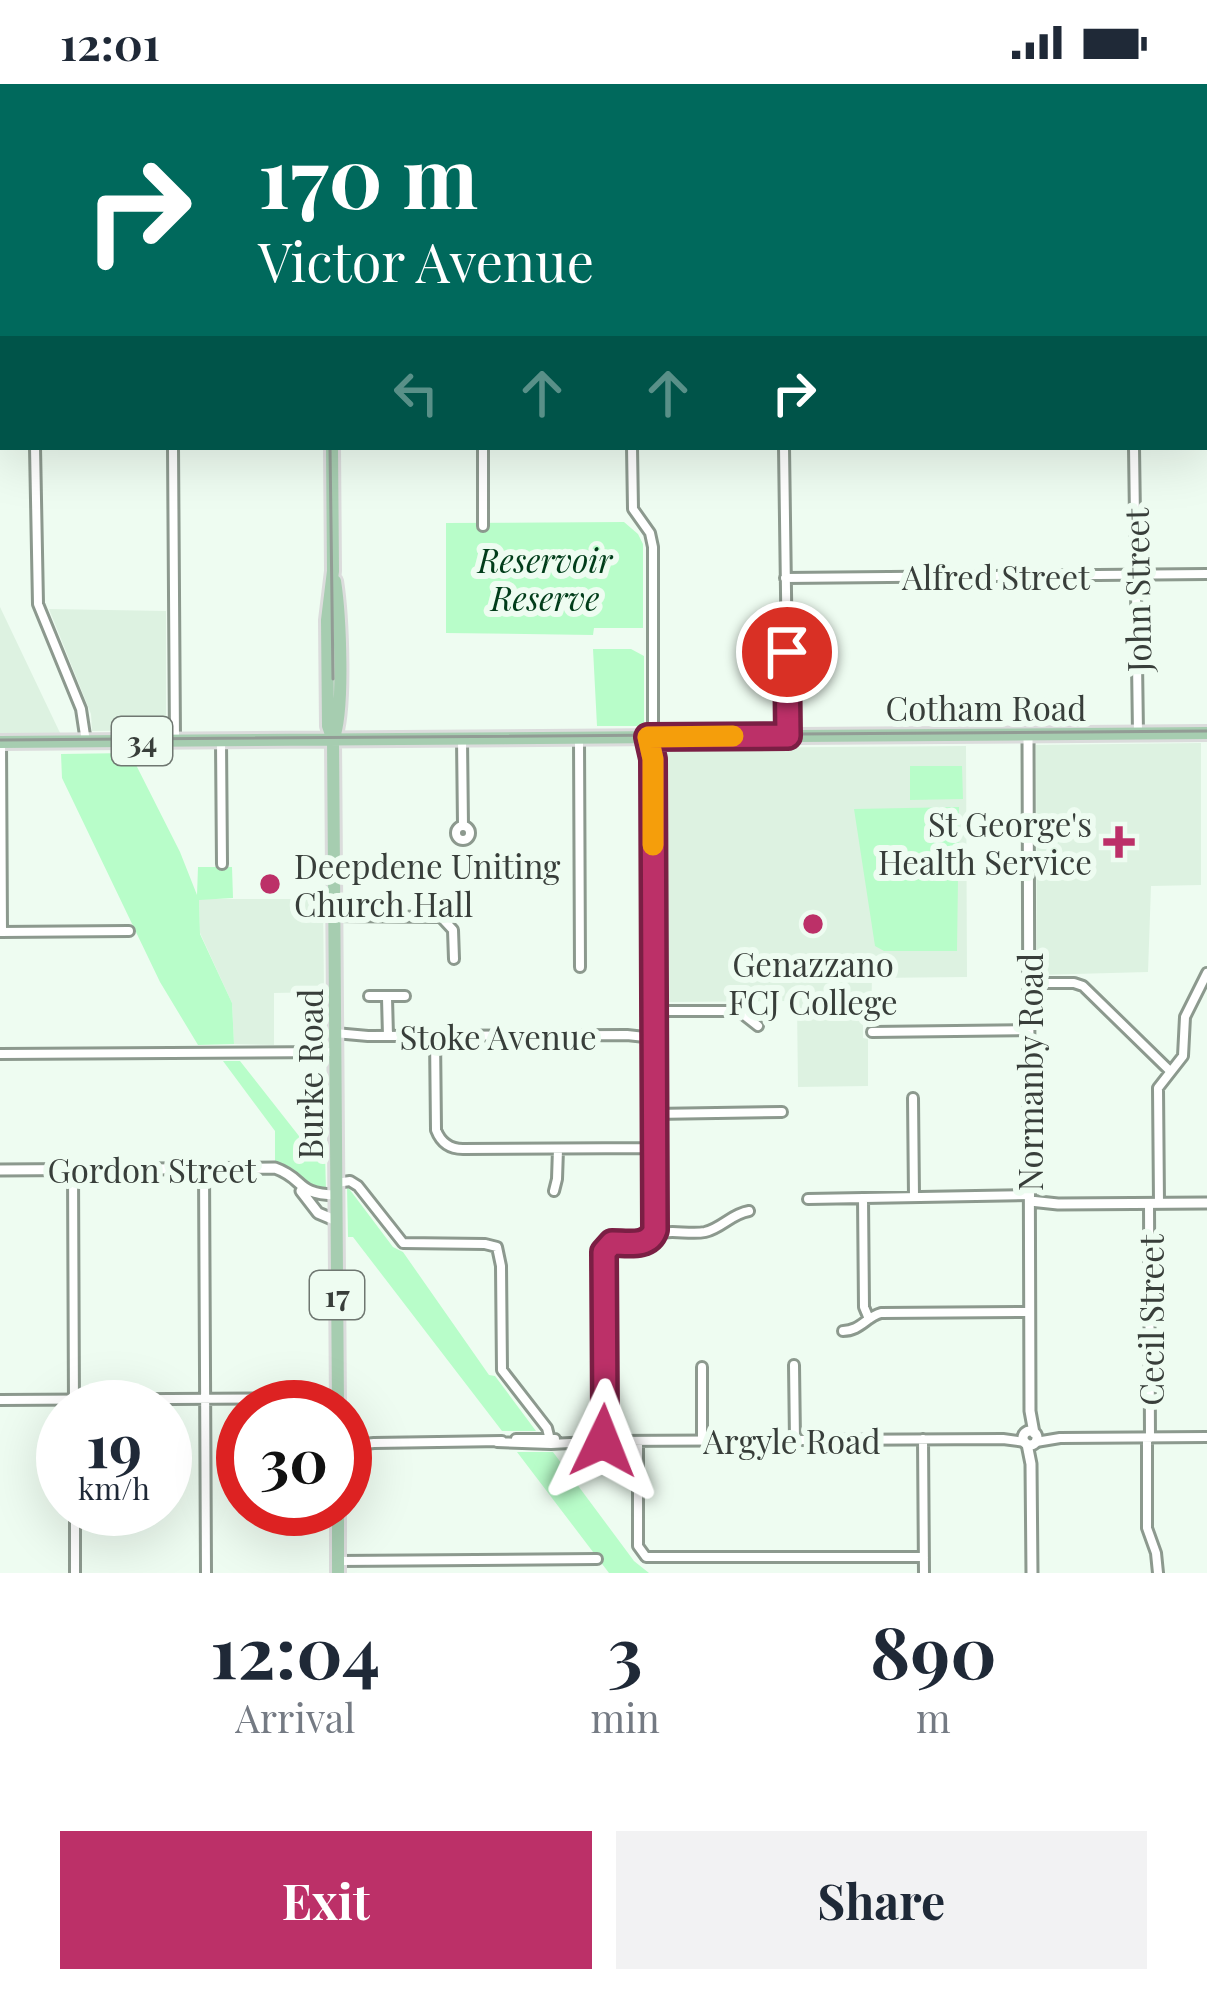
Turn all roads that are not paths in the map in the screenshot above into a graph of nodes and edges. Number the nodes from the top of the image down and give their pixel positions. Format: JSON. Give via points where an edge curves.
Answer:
{"nodes":[{"id":1,"x":35,"y":450,"type":"edge"},
{"id":2,"x":173,"y":450,"type":"edge"},
{"id":3,"x":332,"y":450,"type":"edge"},
{"id":4,"x":483,"y":450,"type":"edge"},
{"id":5,"x":632,"y":450,"type":"edge"},
{"id":6,"x":784,"y":450,"type":"edge"},
{"id":7,"x":1134,"y":450,"type":"edge"},
{"id":8,"x":483,"y":526,"type":"dead end"},
{"id":9,"x":1207,"y":574,"type":"edge"},
{"id":10,"x":1136,"y":575,"type":"junction"},
{"id":11,"x":785,"y":578,"type":"junction"},
{"id":12,"x":1138,"y":733,"type":"junction"},
{"id":13,"x":1207,"y":733,"type":"edge"},
{"id":14,"x":1028,"y":734,"type":"junction"},
{"id":15,"x":788,"y":736,"type":"junction"},
{"id":16,"x":652,"y":737,"type":"junction"},
{"id":17,"x":579,"y":738,"type":"junction"},
{"id":18,"x":462,"y":739,"type":"junction"},
{"id":19,"x":333,"y":740,"type":"junction"},
{"id":20,"x":175,"y":741,"type":"junction"},
{"id":21,"x":221,"y":741,"type":"junction"},
{"id":22,"x":0,"y":742,"type":"edge"},
{"id":23,"x":86,"y":742,"type":"junction"},
{"id":24,"x":463,"y":825,"type":"dead end"},
{"id":25,"x":222,"y":864,"type":"dead end"},
{"id":26,"x":334,"y":916,"type":"junction"},
{"id":27,"x":129,"y":931,"type":"dead end"},
{"id":28,"x":1,"y":932,"type":"edge"},
{"id":29,"x":454,"y":959,"type":"dead end"},
{"id":30,"x":580,"y":967,"type":"dead end"},
{"id":31,"x":1207,"y":973,"type":"edge"},
{"id":32,"x":1029,"y":983,"type":"junction"},
{"id":33,"x":369,"y":996,"type":"dead end"},
{"id":34,"x":405,"y":996,"type":"dead end"},
{"id":35,"x":387,"y":998,"type":"junction"},
{"id":36,"x":653,"y":1011,"type":"junction"},
{"id":37,"x":758,"y":1025,"type":"dead end"},
{"id":38,"x":1029,"y":1030,"type":"junction"},
{"id":39,"x":872,"y":1032,"type":"dead end"},
{"id":40,"x":654,"y":1034,"type":"junction"},
{"id":41,"x":388,"y":1036,"type":"junction"},
{"id":42,"x":435,"y":1036,"type":"junction"},
{"id":43,"x":335,"y":1042,"type":"junction"},
{"id":44,"x":0,"y":1054,"type":"edge"},
{"id":45,"x":1170,"y":1071,"type":"junction"},
{"id":46,"x":914,"y":1098,"type":"dead end"},
{"id":47,"x":782,"y":1112,"type":"dead end"},
{"id":48,"x":653,"y":1114,"type":"junction"},
{"id":49,"x":654,"y":1148,"type":"junction"},
{"id":50,"x":558,"y":1149,"type":"junction"},
{"id":51,"x":204,"y":1168,"type":"junction"},
{"id":52,"x":73,"y":1169,"type":"junction"},
{"id":53,"x":0,"y":1170,"type":"edge"},
{"id":54,"x":298,"y":1184,"type":"junction"},
{"id":55,"x":336,"y":1189,"type":"junction"},
{"id":56,"x":554,"y":1191,"type":"dead end"},
{"id":57,"x":863,"y":1198,"type":"junction"},
{"id":58,"x":914,"y":1198,"type":"junction"},
{"id":59,"x":808,"y":1199,"type":"dead end"},
{"id":60,"x":1030,"y":1201,"type":"junction"},
{"id":61,"x":1154,"y":1203,"type":"junction"},
{"id":62,"x":1207,"y":1203,"type":"edge"},
{"id":63,"x":749,"y":1211,"type":"dead end"},
{"id":64,"x":337,"y":1221,"type":"junction"},
{"id":65,"x":654,"y":1234,"type":"junction"},
{"id":66,"x":1030,"y":1312,"type":"junction"},
{"id":67,"x":868,"y":1319,"type":"junction"},
{"id":68,"x":843,"y":1331,"type":"dead end"},
{"id":69,"x":794,"y":1365,"type":"dead end"},
{"id":70,"x":702,"y":1367,"type":"dead end"},
{"id":71,"x":74,"y":1380,"type":"edge"},
{"id":72,"x":338,"y":1380,"type":"edge"},
{"id":73,"x":192,"y":1399,"type":"edge"},
{"id":74,"x":206,"y":1399,"type":"junction"},
{"id":75,"x":216,"y":1399,"type":"edge"},
{"id":76,"x":0,"y":1400,"type":"edge"},
{"id":77,"x":36,"y":1401,"type":"edge"},
{"id":78,"x":1207,"y":1437,"type":"edge"},
{"id":79,"x":1030,"y":1438,"type":"junction"},
{"id":80,"x":1149,"y":1438,"type":"junction"},
{"id":81,"x":923,"y":1439,"type":"junction"},
{"id":82,"x":795,"y":1440,"type":"junction"},
{"id":83,"x":606,"y":1441,"type":"junction"},
{"id":84,"x":638,"y":1441,"type":"junction"},
{"id":85,"x":703,"y":1441,"type":"junction"},
{"id":86,"x":548,"y":1442,"type":"junction"},
{"id":87,"x":372,"y":1443,"type":"edge"},
{"id":88,"x":75,"y":1536,"type":"edge"},
{"id":89,"x":338,"y":1536,"type":"edge"},
{"id":90,"x":924,"y":1557,"type":"junction"},
{"id":91,"x":597,"y":1559,"type":"dead end"},
{"id":92,"x":338,"y":1567,"type":"edge"},
{"id":93,"x":75,"y":1573,"type":"edge"},
{"id":94,"x":206,"y":1573,"type":"edge"},
{"id":95,"x":924,"y":1573,"type":"edge"},
{"id":96,"x":1032,"y":1573,"type":"edge"},
{"id":97,"x":1158,"y":1573,"type":"edge"}],
"edges":[{"from":1,"to":23,"type":"street","via":[[38,604]]},
{"from":2,"to":20,"type":"street"},
{"from":3,"to":19,"type":"main road","name":"Burke Road","number":"17"},
{"from":4,"to":8,"type":"street"},
{"from":5,"to":16,"type":"street","via":[[633,508],[653,548]]},
{"from":6,"to":11,"type":"street"},
{"from":7,"to":10,"type":"street","name":"John Street"},
{"from":9,"to":10,"type":"street","name":"Alfred Street"},
{"from":10,"to":11,"type":"street","name":"Alfred Street"},
{"from":10,"to":12,"type":"street","name":"John Street"},
{"from":11,"to":15,"type":"street"},
{"from":12,"to":13,"type":"main road","name":"Cotham Road","number":"34"},
{"from":12,"to":14,"type":"main road","name":"Cotham Road","number":"34"},
{"from":14,"to":15,"type":"main road","name":"Cotham Road","number":"34"},
{"from":14,"to":32,"type":"street","name":"Normanby Road"},
{"from":15,"to":16,"type":"main road","name":"Cotham Road","number":"34"},
{"from":16,"to":17,"type":"main road","name":"Cotham Road","number":"34"},
{"from":16,"to":36,"type":"street"},
{"from":17,"to":18,"type":"main road","name":"Cotham Road","number":"34"},
{"from":17,"to":30,"type":"street"},
{"from":18,"to":19,"type":"main road","name":"Cotham Road","number":"34"},
{"from":18,"to":24,"type":"street"},
{"from":19,"to":21,"type":"main road","number":"34"},
{"from":19,"to":26,"type":"main road","name":"Burke Road","number":"17"},
{"from":20,"to":21,"type":"main road","number":"34"},
{"from":20,"to":23,"type":"main road","number":"34"},
{"from":21,"to":25,"type":"street"},
{"from":22,"to":23,"type":"main road","number":"34"},
{"from":22,"to":28,"type":"street"},
{"from":26,"to":29,"type":"street","via":[[441,916],[453,930]]},
{"from":26,"to":43,"type":"main road","name":"Burke Road","number":"17"},
{"from":27,"to":28,"type":"street"},
{"from":31,"to":45,"type":"street","name":"Cecil Street","via":[[1185,1017],[1183,1056]]},
{"from":32,"to":38,"type":"street","name":"Normanby Road"},
{"from":32,"to":45,"type":"street","via":[[1081,984]]},
{"from":33,"to":35,"type":"street"},
{"from":34,"to":35,"type":"street"},
{"from":35,"to":41,"type":"street"},
{"from":36,"to":37,"type":"street","via":[[733,1011]]},
{"from":36,"to":40,"type":"street"},
{"from":38,"to":39,"type":"street"},
{"from":38,"to":60,"type":"street","name":"Normanby Road"},
{"from":40,"to":42,"type":"street","name":"Stoke Avenue"},
{"from":40,"to":48,"type":"street"},
{"from":41,"to":42,"type":"street","name":"Stoke Avenue"},
{"from":41,"to":43,"type":"street","name":"Stoke Avenue"},
{"from":42,"to":50,"type":"street","via":[[442,1142],[458,1149]]},
{"from":43,"to":44,"type":"street","name":"Stoke Avenue"},
{"from":43,"to":55,"type":"main road","name":"Burke Road","number":"17"},
{"from":45,"to":61,"type":"street","name":"Cecil Street","via":[[1158,1093]]},
{"from":46,"to":58,"type":"street"},
{"from":47,"to":48,"type":"street"},
{"from":48,"to":49,"type":"street"},
{"from":49,"to":50,"type":"street"},
{"from":49,"to":65,"type":"street"},
{"from":50,"to":56,"type":"street"},
{"from":51,"to":52,"type":"street","name":"Gordon Street"},
{"from":51,"to":54,"type":"street","name":"Gordon Street","via":[[275,1168]]},
{"from":51,"to":74,"type":"street"},
{"from":52,"to":53,"type":"street","name":"Gordon Street"},
{"from":52,"to":71,"type":"street"},
{"from":54,"to":55,"type":"street","name":"Gordon Street","via":[[311,1194]]},
{"from":54,"to":64,"type":"street","name":"Gordon Street","via":[[318,1214]]},
{"from":55,"to":64,"type":"main road","name":"Burke Road","number":"17"},
{"from":55,"to":86,"type":"street","via":[[350,1181],[358,1186],[401,1242],[497,1247],[502,1370],[547,1428]]},
{"from":57,"to":58,"type":"street"},
{"from":57,"to":59,"type":"street"},
{"from":57,"to":67,"type":"street"},
{"from":58,"to":60,"type":"street"},
{"from":60,"to":61,"type":"street"},
{"from":60,"to":66,"type":"street","name":"Normanby Road"},
{"from":61,"to":62,"type":"street"},
{"from":61,"to":80,"type":"street","name":"Cecil Street"},
{"from":63,"to":65,"type":"street","via":[[704,1232]]},
{"from":64,"to":72,"type":"main road","name":"Burke Road","number":"17"},
{"from":65,"to":83,"type":"street","via":[[605,1249]]},
{"from":66,"to":67,"type":"street"},
{"from":66,"to":79,"type":"street","name":"Normanby Road"},
{"from":67,"to":68,"type":"street"},
{"from":69,"to":82,"type":"street"},
{"from":70,"to":85,"type":"street"},
{"from":73,"to":74,"type":"street"},
{"from":74,"to":75,"type":"street"},
{"from":74,"to":94,"type":"street"},
{"from":76,"to":77,"type":"street"},
{"from":78,"to":80,"type":"street","name":"Argyle Road"},
{"from":79,"to":80,"type":"street","name":"Argyle Road"},
{"from":79,"to":81,"type":"street","name":"Argyle Road"},
{"from":79,"to":96,"type":"street","name":"Normanby Road"},
{"from":80,"to":97,"type":"street","name":"Cecil Street","via":[[1148,1528]]},
{"from":81,"to":82,"type":"street","name":"Argyle Road"},
{"from":81,"to":90,"type":"street"},
{"from":82,"to":85,"type":"street","name":"Argyle Road"},
{"from":83,"to":84,"type":"street","name":"Argyle Road"},
{"from":83,"to":86,"type":"street","name":"Argyle Road"},
{"from":84,"to":85,"type":"street","name":"Argyle Road"},
{"from":84,"to":90,"type":"street","via":[[642,1555]]},
{"from":86,"to":87,"type":"street","name":"Argyle Road"},
{"from":88,"to":93,"type":"street"},
{"from":89,"to":92,"type":"main road"},
{"from":90,"to":95,"type":"street"},
{"from":91,"to":92,"type":"street"}]}
